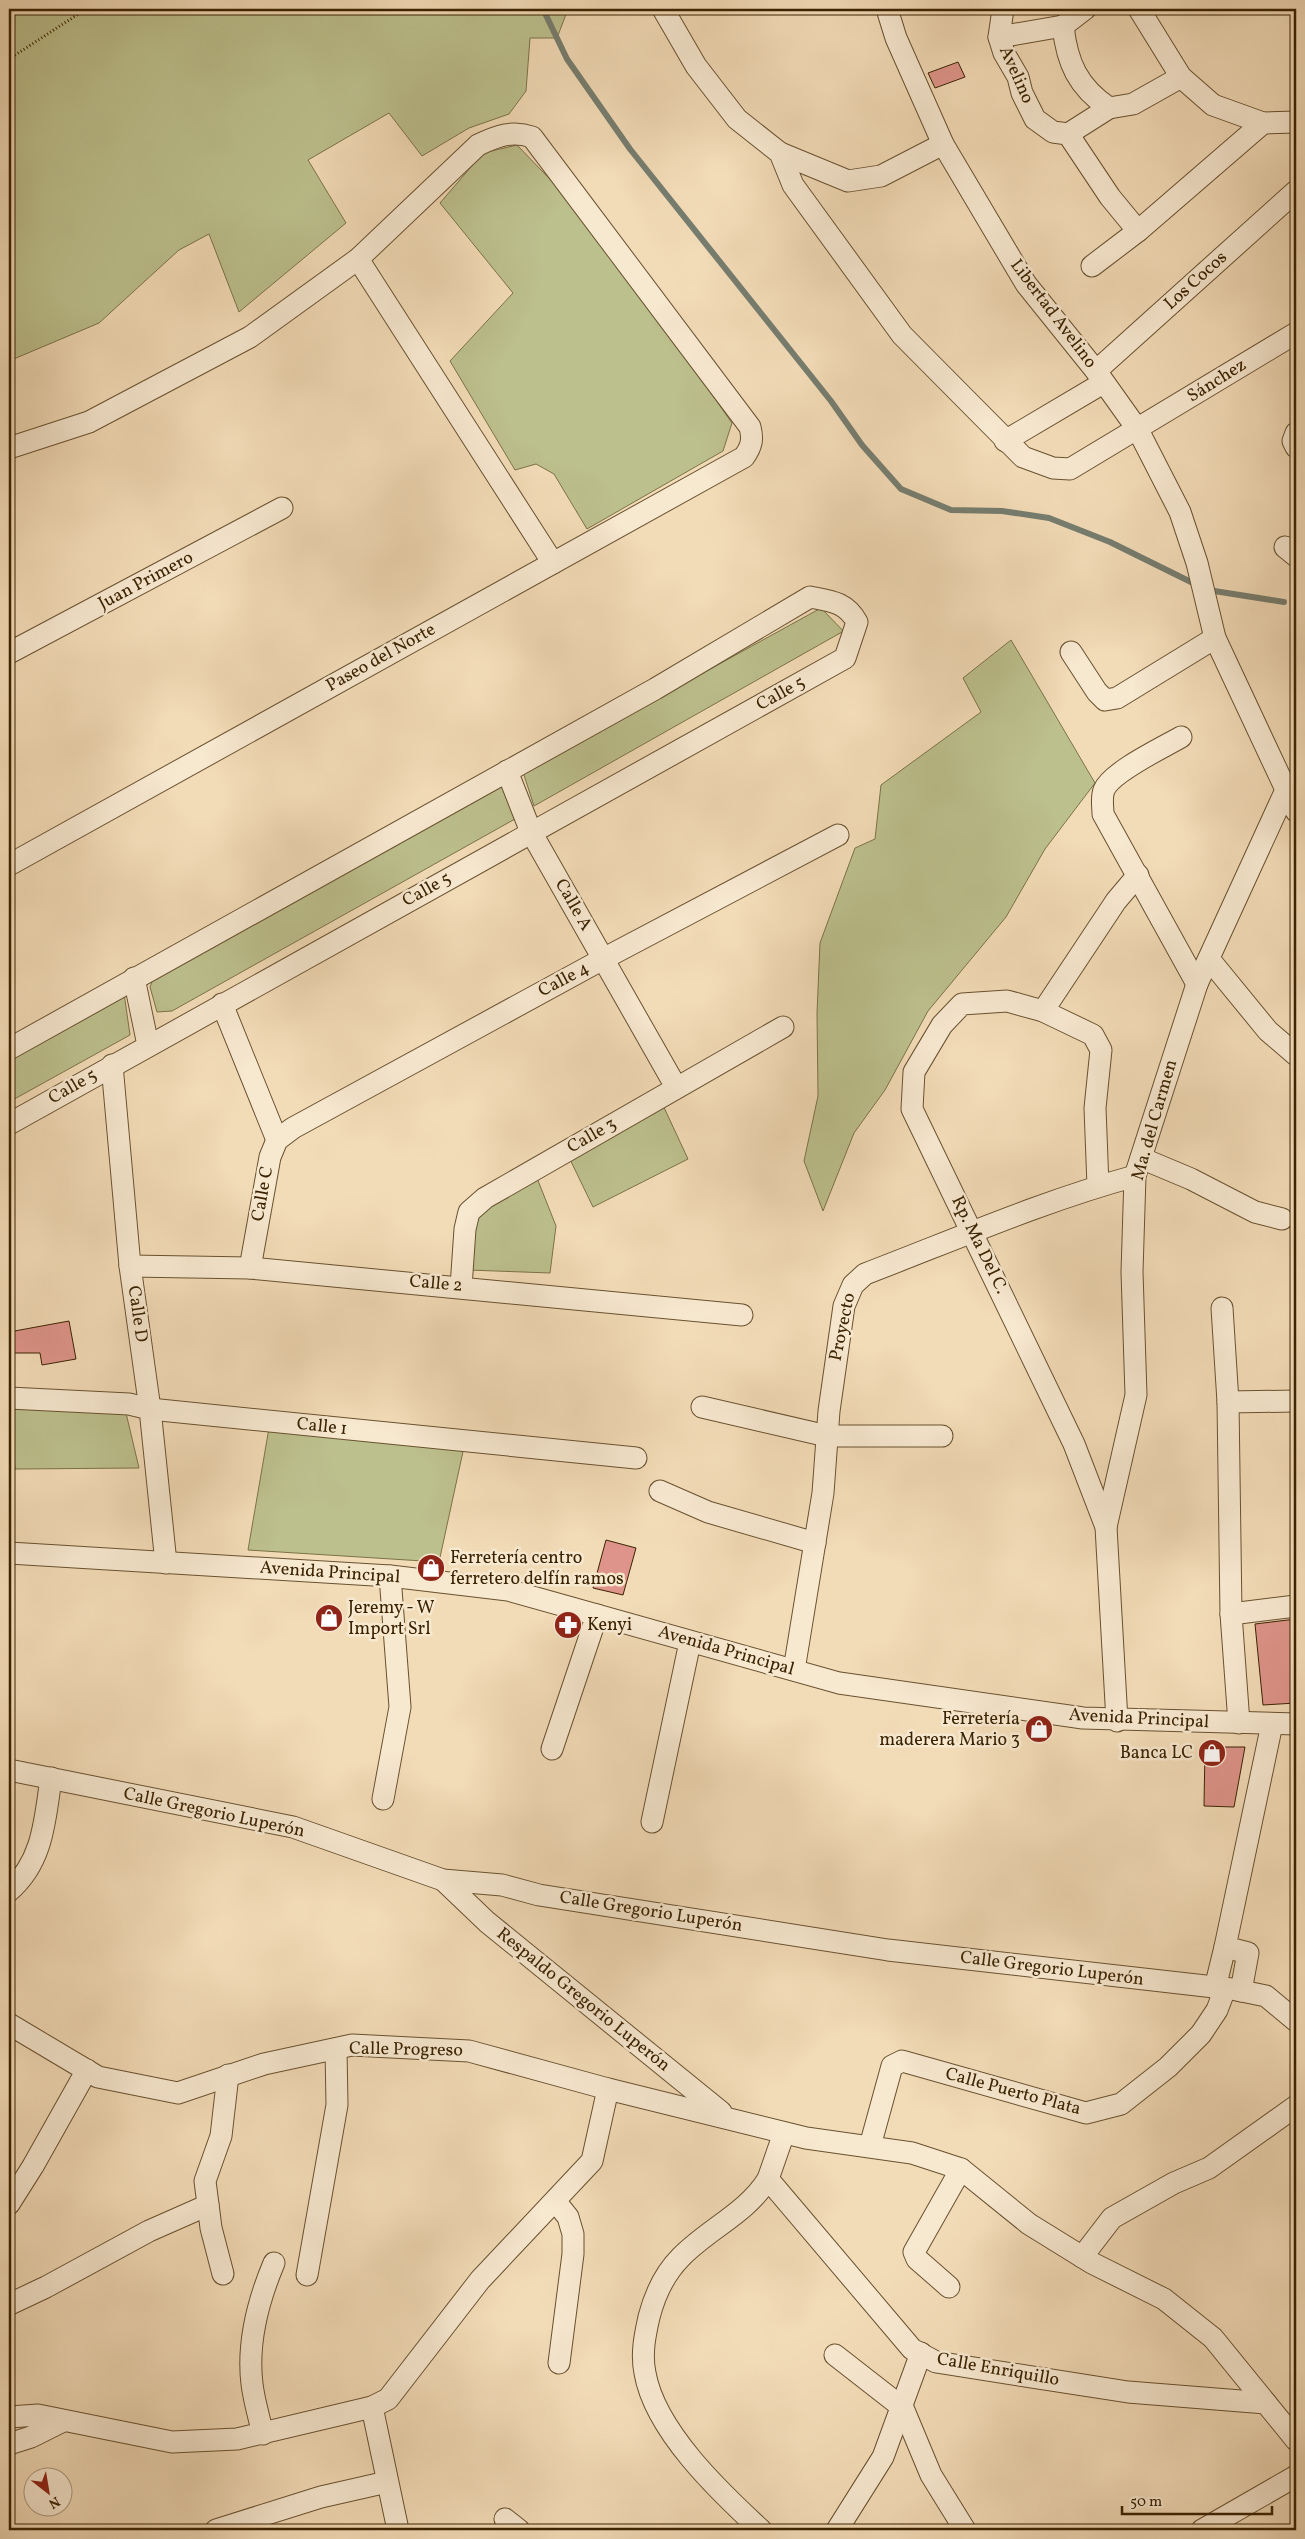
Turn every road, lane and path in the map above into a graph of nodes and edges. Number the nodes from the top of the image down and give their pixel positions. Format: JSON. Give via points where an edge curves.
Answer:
{"nodes":[{"id":1,"x":86,"y":9,"type":"edge"},
{"id":2,"x":663,"y":9,"type":"edge"},
{"id":3,"x":886,"y":9,"type":"edge"},
{"id":4,"x":1003,"y":9,"type":"edge"},
{"id":5,"x":1085,"y":9,"type":"edge"},
{"id":6,"x":1139,"y":9,"type":"edge"},
{"id":7,"x":1063,"y":26,"type":"junction"},
{"id":8,"x":1000,"y":37,"type":"junction"},
{"id":9,"x":9,"y":58,"type":"edge"},
{"id":10,"x":1181,"y":76,"type":"junction"},
{"id":11,"x":1109,"y":108,"type":"junction"},
{"id":12,"x":1263,"y":122,"type":"junction"},
{"id":13,"x":1296,"y":122,"type":"edge"},
{"id":14,"x":1060,"y":133,"type":"junction"},
{"id":15,"x":943,"y":144,"type":"junction"},
{"id":16,"x":780,"y":153,"type":"junction"},
{"id":17,"x":1296,"y":192,"type":"edge"},
{"id":18,"x":1138,"y":230,"type":"junction"},
{"id":19,"x":358,"y":259,"type":"junction"},
{"id":20,"x":1092,"y":266,"type":"dead end"},
{"id":21,"x":1296,"y":333,"type":"edge"},
{"id":22,"x":1100,"y":377,"type":"junction"},
{"id":23,"x":1138,"y":430,"type":"junction"},
{"id":24,"x":1296,"y":433,"type":"edge"},
{"id":25,"x":1006,"y":442,"type":"junction"},
{"id":26,"x":1296,"y":447,"type":"edge"},
{"id":27,"x":9,"y":448,"type":"edge"},
{"id":28,"x":282,"y":508,"type":"dead end"},
{"id":29,"x":553,"y":563,"type":"junction"},
{"id":30,"x":1215,"y":638,"type":"junction"},
{"id":31,"x":1070,"y":652,"type":"dead end"},
{"id":32,"x":9,"y":653,"type":"edge"},
{"id":33,"x":1181,"y":736,"type":"dead end"},
{"id":34,"x":507,"y":772,"type":"junction"},
{"id":35,"x":1286,"y":792,"type":"junction"},
{"id":36,"x":1296,"y":811,"type":"edge"},
{"id":37,"x":531,"y":832,"type":"junction"},
{"id":38,"x":838,"y":835,"type":"dead end"},
{"id":39,"x":9,"y":865,"type":"edge"},
{"id":40,"x":1138,"y":875,"type":"junction"},
{"id":41,"x":603,"y":959,"type":"junction"},
{"id":42,"x":1209,"y":959,"type":"junction"},
{"id":43,"x":134,"y":978,"type":"junction"},
{"id":44,"x":1196,"y":984,"type":"junction"},
{"id":45,"x":222,"y":1004,"type":"junction"},
{"id":46,"x":1043,"y":1011,"type":"junction"},
{"id":47,"x":783,"y":1027,"type":"dead end"},
{"id":48,"x":148,"y":1045,"type":"junction"},
{"id":49,"x":9,"y":1049,"type":"edge"},
{"id":50,"x":1296,"y":1055,"type":"edge"},
{"id":51,"x":112,"y":1065,"type":"junction"},
{"id":52,"x":676,"y":1087,"type":"junction"},
{"id":53,"x":9,"y":1124,"type":"edge"},
{"id":54,"x":285,"y":1134,"type":"junction"},
{"id":55,"x":1138,"y":1167,"type":"junction"},
{"id":56,"x":1098,"y":1186,"type":"junction"},
{"id":57,"x":1282,"y":1219,"type":"dead end"},
{"id":58,"x":973,"y":1232,"type":"junction"},
{"id":59,"x":130,"y":1266,"type":"junction"},
{"id":60,"x":250,"y":1268,"type":"junction"},
{"id":61,"x":461,"y":1287,"type":"junction"},
{"id":62,"x":1222,"y":1308,"type":"dead end"},
{"id":63,"x":742,"y":1315,"type":"dead end"},
{"id":64,"x":9,"y":1398,"type":"edge"},
{"id":65,"x":1296,"y":1401,"type":"edge"},
{"id":66,"x":1228,"y":1402,"type":"junction"},
{"id":67,"x":702,"y":1406,"type":"dead end"},
{"id":68,"x":150,"y":1409,"type":"junction"},
{"id":69,"x":827,"y":1436,"type":"junction"},
{"id":70,"x":942,"y":1436,"type":"dead end"},
{"id":71,"x":636,"y":1458,"type":"dead end"},
{"id":72,"x":660,"y":1490,"type":"dead end"},
{"id":73,"x":1106,"y":1527,"type":"junction"},
{"id":74,"x":815,"y":1543,"type":"junction"},
{"id":75,"x":9,"y":1553,"type":"edge"},
{"id":76,"x":166,"y":1563,"type":"junction"},
{"id":77,"x":390,"y":1576,"type":"junction"},
{"id":78,"x":1296,"y":1606,"type":"edge"},
{"id":79,"x":1231,"y":1614,"type":"junction"},
{"id":80,"x":596,"y":1615,"type":"junction"},
{"id":81,"x":690,"y":1642,"type":"junction"},
{"id":82,"x":794,"y":1670,"type":"junction"},
{"id":83,"x":1117,"y":1721,"type":"junction"},
{"id":84,"x":1239,"y":1723,"type":"junction"},
{"id":85,"x":1272,"y":1724,"type":"junction"},
{"id":86,"x":1296,"y":1724,"type":"edge"},
{"id":87,"x":552,"y":1748,"type":"dead end"},
{"id":88,"x":9,"y":1770,"type":"edge"},
{"id":89,"x":51,"y":1778,"type":"junction"},
{"id":90,"x":384,"y":1799,"type":"dead end"},
{"id":91,"x":652,"y":1822,"type":"dead end"},
{"id":92,"x":443,"y":1880,"type":"junction"},
{"id":93,"x":9,"y":1891,"type":"edge"},
{"id":94,"x":1227,"y":1989,"type":"junction"},
{"id":95,"x":1296,"y":2021,"type":"edge"},
{"id":96,"x":9,"y":2024,"type":"edge"},
{"id":97,"x":336,"y":2049,"type":"junction"},
{"id":98,"x":87,"y":2070,"type":"junction"},
{"id":99,"x":228,"y":2075,"type":"junction"},
{"id":100,"x":608,"y":2090,"type":"junction"},
{"id":101,"x":1296,"y":2106,"type":"edge"},
{"id":102,"x":727,"y":2117,"type":"junction"},
{"id":103,"x":784,"y":2133,"type":"junction"},
{"id":104,"x":870,"y":2146,"type":"junction"},
{"id":105,"x":961,"y":2169,"type":"junction"},
{"id":106,"x":16,"y":2178,"type":"edge"},
{"id":107,"x":768,"y":2179,"type":"junction"},
{"id":108,"x":556,"y":2202,"type":"junction"},
{"id":109,"x":9,"y":2204,"type":"edge"},
{"id":110,"x":208,"y":2205,"type":"junction"},
{"id":111,"x":1082,"y":2257,"type":"junction"},
{"id":112,"x":274,"y":2262,"type":"dead end"},
{"id":113,"x":223,"y":2274,"type":"dead end"},
{"id":114,"x":307,"y":2274,"type":"dead end"},
{"id":115,"x":949,"y":2287,"type":"dead end"},
{"id":116,"x":10,"y":2304,"type":"dead end"},
{"id":117,"x":921,"y":2353,"type":"junction"},
{"id":118,"x":835,"y":2356,"type":"dead end"},
{"id":119,"x":559,"y":2363,"type":"dead end"},
{"id":120,"x":1266,"y":2403,"type":"junction"},
{"id":121,"x":372,"y":2407,"type":"junction"},
{"id":122,"x":903,"y":2408,"type":"junction"},
{"id":123,"x":9,"y":2417,"type":"edge"},
{"id":124,"x":63,"y":2421,"type":"junction"},
{"id":125,"x":263,"y":2434,"type":"junction"},
{"id":126,"x":1296,"y":2440,"type":"edge"},
{"id":127,"x":9,"y":2444,"type":"edge"},
{"id":128,"x":1296,"y":2476,"type":"edge"},
{"id":129,"x":387,"y":2482,"type":"junction"},
{"id":130,"x":216,"y":2530,"type":"edge"},
{"id":131,"x":398,"y":2530,"type":"edge"},
{"id":132,"x":761,"y":2530,"type":"edge"},
{"id":133,"x":837,"y":2530,"type":"edge"},
{"id":134,"x":965,"y":2530,"type":"edge"},
{"id":135,"x":1202,"y":2530,"type":"edge"}],
"edges":[{"from":1,"to":9,"type":"path"},
{"from":2,"to":16,"type":"street","via":[[696,66],[737,119]]},
{"from":3,"to":15,"type":"street","name":"Libertad Avelino"},
{"from":4,"to":8,"type":"street","name":"Avelino"},
{"from":5,"to":7,"type":"street"},
{"from":6,"to":10,"type":"street"},
{"from":7,"to":8,"type":"street"},
{"from":7,"to":11,"type":"street","via":[[1066,52],[1077,75],[1091,95]]},
{"from":8,"to":14,"type":"street","name":"Avelino","via":[[1004,53],[1035,119]]},
{"from":10,"to":11,"type":"street","via":[[1134,104]]},
{"from":10,"to":12,"type":"street","via":[[1213,105]]},
{"from":11,"to":14,"type":"street"},
{"from":12,"to":13,"type":"street"},
{"from":12,"to":18,"type":"street"},
{"from":14,"to":18,"type":"street","name":"Avelino"},
{"from":15,"to":16,"type":"street","via":[[881,176],[848,181]]},
{"from":15,"to":22,"type":"street","name":"Libertad Avelino","via":[[1026,284]]},
{"from":16,"to":25,"type":"street","name":"Sánchez","via":[[794,186],[902,335]]},
{"from":17,"to":22,"type":"street","name":"Los Cocos"},
{"from":18,"to":20,"type":"street"},
{"from":19,"to":27,"type":"street","via":[[250,337],[89,422]]},
{"from":19,"to":29,"type":"street"},
{"from":19,"to":29,"type":"street","name":"Paseo del Norte","via":[[478,145],[500,135],[519,132],[532,137],[750,426],[751,448],[744,456]]},
{"from":21,"to":23,"type":"street","name":"Sánchez"},
{"from":22,"to":23,"type":"street","name":"Libertad Avelino"},
{"from":22,"to":25,"type":"street","name":"Los Cocos"},
{"from":23,"to":25,"type":"street","name":"Sánchez","via":[[1070,469],[1053,468],[1023,457]]},
{"from":23,"to":30,"type":"street","name":"Libertad Avelino","via":[[1180,512],[1197,563]]},
{"from":24,"to":26,"type":"street","via":[[1293,441]]},
{"from":28,"to":32,"type":"street","name":"Juan Primero"},
{"from":29,"to":39,"type":"street","name":"Paseo del Norte"},
{"from":30,"to":31,"type":"street","via":[[1117,698],[1105,700]]},
{"from":30,"to":35,"type":"street","name":"Libertad Avelino"},
{"from":33,"to":40,"type":"street","via":[[1117,776],[1105,788],[1103,814]]},
{"from":34,"to":37,"type":"street","name":"Calle A"},
{"from":34,"to":37,"type":"street","name":"Calle 5","via":[[810,597],[838,602],[850,611],[857,622],[845,658]]},
{"from":34,"to":43,"type":"street"},
{"from":35,"to":36,"type":"street","name":"Libertad Avelino"},
{"from":35,"to":42,"type":"street","name":"Ma. del Carmen"},
{"from":37,"to":41,"type":"street","name":"Calle A"},
{"from":37,"to":45,"type":"street","name":"Calle 5"},
{"from":38,"to":41,"type":"street","name":"Calle 4"},
{"from":40,"to":44,"type":"street"},
{"from":40,"to":46,"type":"street","via":[[1116,901]]},
{"from":41,"to":52,"type":"street","name":"Calle A"},
{"from":41,"to":54,"type":"street","name":"Calle 4"},
{"from":42,"to":44,"type":"street","name":"Ma. del Carmen"},
{"from":42,"to":50,"type":"street","via":[[1268,1031]]},
{"from":43,"to":48,"type":"street"},
{"from":43,"to":49,"type":"street"},
{"from":44,"to":55,"type":"street","name":"Ma. del Carmen"},
{"from":45,"to":48,"type":"street","name":"Calle 5"},
{"from":45,"to":54,"type":"street"},
{"from":46,"to":56,"type":"street","via":[[1093,1035],[1100,1050],[1095,1108]]},
{"from":46,"to":58,"type":"street","name":"Rp. Ma Del C.","via":[[1007,1001],[962,1004],[942,1025],[914,1072],[912,1109]]},
{"from":47,"to":52,"type":"street","name":"Calle 3"},
{"from":48,"to":51,"type":"street","name":"Calle 5"},
{"from":51,"to":53,"type":"street","name":"Calle 5"},
{"from":51,"to":59,"type":"street","name":"Calle D"},
{"from":52,"to":61,"type":"street","name":"Calle 3","via":[[485,1198],[469,1212]]},
{"from":54,"to":60,"type":"street","name":"Calle C","via":[[270,1156]]},
{"from":55,"to":56,"type":"street","name":"Proyecto"},
{"from":55,"to":57,"type":"street","via":[[1191,1179],[1255,1212]]},
{"from":55,"to":73,"type":"street","name":"Ma. del Carmen","via":[[1132,1272],[1136,1396]]},
{"from":56,"to":58,"type":"street","name":"Proyecto"},
{"from":58,"to":69,"type":"street","name":"Proyecto","via":[[865,1274],[852,1285],[844,1306]]},
{"from":58,"to":73,"type":"street","name":"Rp. Ma Del C.","via":[[1074,1444]]},
{"from":59,"to":60,"type":"street","name":"Calle 2"},
{"from":59,"to":68,"type":"street","name":"Calle D"},
{"from":60,"to":61,"type":"street","name":"Calle 2"},
{"from":61,"to":63,"type":"street","name":"Calle 2"},
{"from":62,"to":66,"type":"street"},
{"from":64,"to":68,"type":"street","name":"Calle 1","via":[[130,1404]]},
{"from":65,"to":66,"type":"street"},
{"from":66,"to":79,"type":"street"},
{"from":67,"to":69,"type":"street"},
{"from":68,"to":71,"type":"street","name":"Calle 1"},
{"from":68,"to":76,"type":"street","name":"Calle D"},
{"from":69,"to":70,"type":"street"},
{"from":69,"to":74,"type":"street","name":"Proyecto"},
{"from":72,"to":74,"type":"street","via":[[708,1512]]},
{"from":73,"to":83,"type":"street"},
{"from":74,"to":82,"type":"street","name":"Proyecto"},
{"from":75,"to":76,"type":"street","name":"Avenida Principal"},
{"from":76,"to":77,"type":"street","name":"Avenida Principal"},
{"from":77,"to":80,"type":"street","name":"Avenida Principal","via":[[508,1590]]},
{"from":77,"to":90,"type":"street","via":[[400,1707]]},
{"from":78,"to":79,"type":"street"},
{"from":79,"to":84,"type":"street"},
{"from":80,"to":81,"type":"street","name":"Avenida Principal"},
{"from":80,"to":87,"type":"street"},
{"from":81,"to":82,"type":"street","name":"Avenida Principal"},
{"from":81,"to":91,"type":"street"},
{"from":82,"to":83,"type":"street","name":"Avenida Principal","via":[[838,1683]]},
{"from":83,"to":84,"type":"street","name":"Avenida Principal"},
{"from":84,"to":85,"type":"street","name":"Avenida Principal"},
{"from":85,"to":86,"type":"street","name":"Avenida Principal"},
{"from":85,"to":94,"type":"street","via":[[1225,1947],[1248,1953]]},
{"from":88,"to":89,"type":"street","name":"Calle Gregorio Luperón"},
{"from":89,"to":92,"type":"street","name":"Calle Gregorio Luperón","via":[[293,1827]]},
{"from":89,"to":93,"type":"street","via":[[42,1838],[32,1865]]},
{"from":92,"to":94,"type":"street","name":"Calle Gregorio Luperón","via":[[502,1885],[539,1895],[888,1950]]},
{"from":92,"to":102,"type":"street","name":"Respaldo Gregorio Luperón","via":[[487,1922]]},
{"from":94,"to":95,"type":"street","name":"Calle Gregorio Luperón","via":[[1266,1996]]},
{"from":94,"to":104,"type":"street","name":"Calle Puerto Plata","via":[[1201,2034],[1168,2067],[1121,2104],[1086,2113],[902,2061],[896,2062],[892,2066]]},
{"from":96,"to":98,"type":"street","name":"Calle Progreso"},
{"from":97,"to":99,"type":"street","name":"Calle Progreso"},
{"from":97,"to":100,"type":"street","name":"Calle Progreso","via":[[352,2046],[469,2051]]},
{"from":97,"to":114,"type":"street","via":[[338,2105]]},
{"from":98,"to":99,"type":"street","name":"Calle Progreso","via":[[98,2077],[178,2093]]},
{"from":98,"to":106,"type":"street"},
{"from":99,"to":110,"type":"street","via":[[221,2136],[205,2181]]},
{"from":100,"to":102,"type":"street","name":"Calle Progreso"},
{"from":100,"to":108,"type":"street","via":[[592,2161]]},
{"from":101,"to":111,"type":"street","via":[[1208,2168],[1112,2218]]},
{"from":102,"to":103,"type":"street","name":"Calle Progreso"},
{"from":103,"to":104,"type":"street","name":"Calle Progreso"},
{"from":103,"to":107,"type":"street"},
{"from":104,"to":105,"type":"street","name":"Calle Progreso","via":[[912,2153]]},
{"from":105,"to":111,"type":"street","via":[[1029,2224]]},
{"from":105,"to":115,"type":"street","via":[[914,2252],[917,2259]]},
{"from":106,"to":109,"type":"street"},
{"from":107,"to":117,"type":"street","name":"Calle Enriquillo","via":[[882,2315],[912,2348]]},
{"from":107,"to":132,"type":"street","via":[[761,2191],[730,2219],[681,2257],[655,2292],[643,2341],[645,2374],[658,2408],[676,2438],[719,2491]]},
{"from":108,"to":119,"type":"street","via":[[568,2217],[573,2234]]},
{"from":108,"to":121,"type":"street","via":[[480,2280],[388,2399]]},
{"from":110,"to":113,"type":"street"},
{"from":110,"to":116,"type":"street","via":[[149,2231]]},
{"from":111,"to":120,"type":"street","via":[[1164,2299],[1213,2338]]},
{"from":112,"to":125,"type":"street","via":[[265,2283],[250,2342],[252,2384]]},
{"from":117,"to":120,"type":"street","name":"Calle Enriquillo","via":[[936,2362],[1128,2392]]},
{"from":117,"to":122,"type":"street"},
{"from":118,"to":122,"type":"street"},
{"from":120,"to":126,"type":"street"},
{"from":121,"to":125,"type":"street"},
{"from":121,"to":129,"type":"street"},
{"from":122,"to":133,"type":"street","via":[[883,2458]]},
{"from":122,"to":134,"type":"street","via":[[931,2475]]},
{"from":123,"to":124,"type":"street","via":[[38,2415]]},
{"from":124,"to":125,"type":"street","via":[[172,2442],[237,2439]]},
{"from":124,"to":127,"type":"street"},
{"from":128,"to":135,"type":"street"},
{"from":129,"to":130,"type":"street","via":[[321,2497]]},
{"from":129,"to":131,"type":"street"}]}
